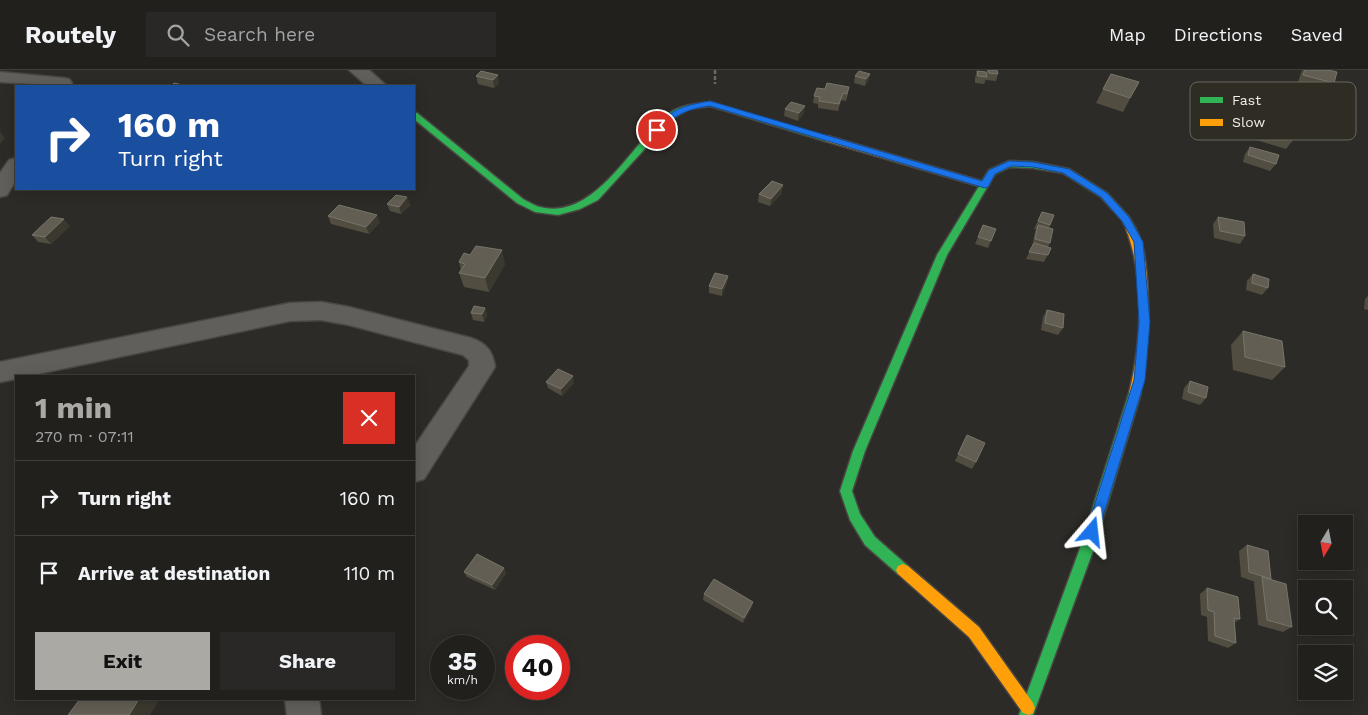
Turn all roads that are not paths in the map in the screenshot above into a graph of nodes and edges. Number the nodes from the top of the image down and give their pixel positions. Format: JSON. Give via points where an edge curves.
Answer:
{"nodes":[{"id":1,"x":358,"y":70,"type":"edge"},
{"id":2,"x":0,"y":77,"type":"edge"},
{"id":3,"x":66,"y":80,"type":"edge"},
{"id":4,"x":377,"y":85,"type":"edge"},
{"id":5,"x":415,"y":116,"type":"edge"},
{"id":6,"x":15,"y":166,"type":"edge"},
{"id":7,"x":985,"y":185,"type":"junction"},
{"id":8,"x":0,"y":190,"type":"edge"},
{"id":9,"x":0,"y":372,"type":"edge"},
{"id":10,"x":415,"y":468,"type":"edge"},
{"id":11,"x":302,"y":700,"type":"edge"},
{"id":12,"x":1027,"y":711,"type":"edge"},
{"id":13,"x":304,"y":715,"type":"edge"}],
"edges":[{"from":1,"to":4,"type":"street"},
{"from":2,"to":3,"type":"street"},
{"from":5,"to":7,"type":"street","via":[[520,201],[540,210],[557,212],[595,198],[670,116],[687,107],[710,104]]},
{"from":6,"to":8,"type":"street"},
{"from":7,"to":12,"type":"street","via":[[942,255],[846,491],[854,516],[870,541],[974,632]]},
{"from":7,"to":12,"type":"street","via":[[992,172],[1009,164],[1033,164],[1066,171],[1104,195],[1126,219],[1138,242],[1144,322],[1139,380],[1086,551]]},
{"from":9,"to":10,"type":"street","via":[[290,312],[321,311],[349,316],[471,348],[481,356],[482,367]]},
{"from":11,"to":13,"type":"street"}]}
